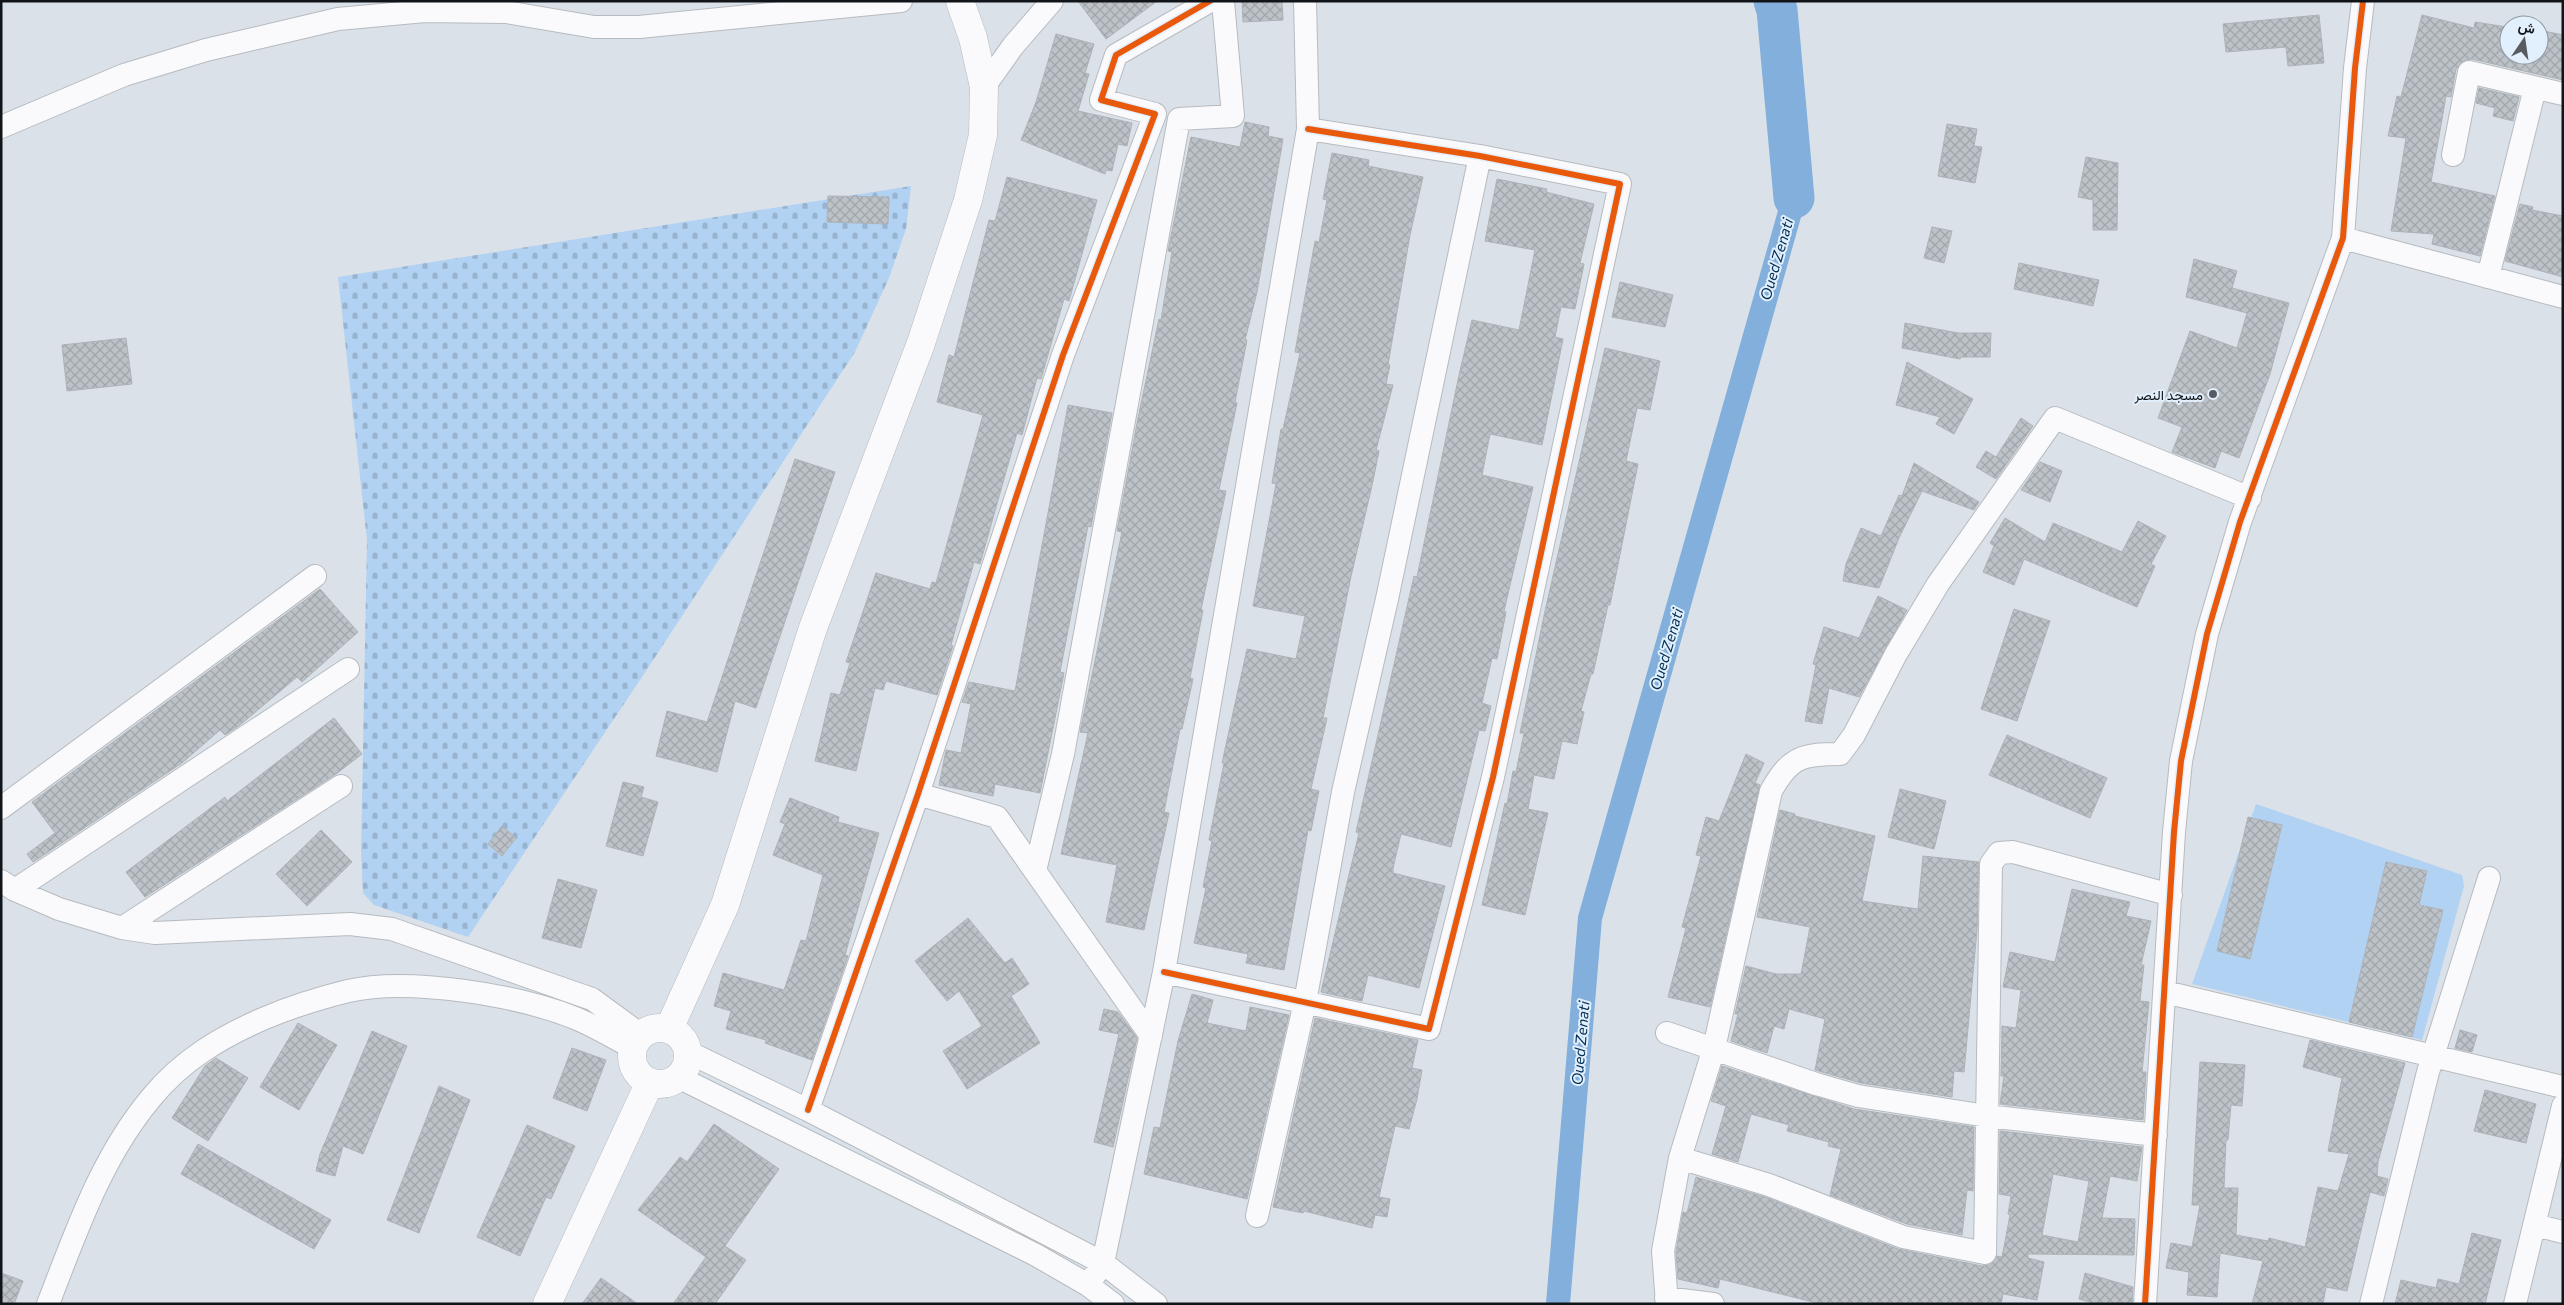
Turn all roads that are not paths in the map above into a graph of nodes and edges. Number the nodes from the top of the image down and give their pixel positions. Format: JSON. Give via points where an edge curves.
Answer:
{"nodes":[{"id":1,"x":901,"y":1,"type":"edge"},
{"id":2,"x":960,"y":1,"type":"edge"},
{"id":3,"x":1052,"y":1,"type":"edge"},
{"id":4,"x":1210,"y":1,"type":"edge"},
{"id":5,"x":1223,"y":1,"type":"edge"},
{"id":6,"x":1305,"y":1,"type":"edge"},
{"id":7,"x":2351,"y":1,"type":"edge"},
{"id":8,"x":2363,"y":1,"type":"edge"},
{"id":9,"x":827,"y":5,"type":"edge"},
{"id":10,"x":740,"y":9,"type":"edge"},
{"id":11,"x":2354,"y":68,"type":"junction"},
{"id":12,"x":984,"y":87,"type":"junction"},
{"id":13,"x":2535,"y":88,"type":"junction"},
{"id":14,"x":2563,"y":94,"type":"edge"},
{"id":15,"x":1,"y":127,"type":"edge"},
{"id":16,"x":1308,"y":129,"type":"junction"},
{"id":17,"x":2453,"y":155,"type":"dead end"},
{"id":18,"x":1480,"y":156,"type":"junction"},
{"id":19,"x":2343,"y":238,"type":"junction"},
{"id":20,"x":2488,"y":277,"type":"junction"},
{"id":21,"x":2563,"y":297,"type":"edge"},
{"id":22,"x":2250,"y":498,"type":"junction"},
{"id":23,"x":316,"y":576,"type":"dead end"},
{"id":24,"x":348,"y":669,"type":"dead end"},
{"id":25,"x":341,"y":786,"type":"dead end"},
{"id":26,"x":918,"y":794,"type":"junction"},
{"id":27,"x":1,"y":808,"type":"edge"},
{"id":28,"x":1035,"y":872,"type":"junction"},
{"id":29,"x":2489,"y":878,"type":"dead end"},
{"id":30,"x":8,"y":885,"type":"edge"},
{"id":31,"x":2171,"y":895,"type":"junction"},
{"id":32,"x":122,"y":928,"type":"junction"},
{"id":33,"x":1164,"y":972,"type":"junction"},
{"id":34,"x":2165,"y":992,"type":"junction"},
{"id":35,"x":1305,"y":1002,"type":"junction"},
{"id":36,"x":668,"y":1029,"type":"junction"},
{"id":37,"x":1666,"y":1033,"type":"dead end"},
{"id":38,"x":1151,"y":1036,"type":"junction"},
{"id":39,"x":637,"y":1041,"type":"junction"},
{"id":40,"x":1714,"y":1048,"type":"junction"},
{"id":41,"x":688,"y":1052,"type":"junction"},
{"id":42,"x":2433,"y":1058,"type":"junction"},
{"id":43,"x":678,"y":1077,"type":"junction"},
{"id":44,"x":650,"y":1082,"type":"junction"},
{"id":45,"x":2563,"y":1087,"type":"edge"},
{"id":46,"x":2563,"y":1106,"type":"edge"},
{"id":47,"x":808,"y":1110,"type":"junction"},
{"id":48,"x":1987,"y":1116,"type":"junction"},
{"id":49,"x":2156,"y":1135,"type":"junction"},
{"id":50,"x":1680,"y":1158,"type":"junction"},
{"id":51,"x":1257,"y":1216,"type":"dead end"},
{"id":52,"x":2534,"y":1225,"type":"junction"},
{"id":53,"x":2563,"y":1232,"type":"edge"},
{"id":54,"x":1103,"y":1263,"type":"junction"},
{"id":55,"x":1088,"y":1285,"type":"junction"},
{"id":56,"x":1666,"y":1301,"type":"edge"},
{"id":57,"x":48,"y":1304,"type":"edge"},
{"id":58,"x":547,"y":1304,"type":"edge"},
{"id":59,"x":1113,"y":1304,"type":"edge"},
{"id":60,"x":1156,"y":1304,"type":"edge"},
{"id":61,"x":1713,"y":1304,"type":"edge"},
{"id":62,"x":2145,"y":1304,"type":"edge"},
{"id":63,"x":2371,"y":1304,"type":"edge"},
{"id":64,"x":2515,"y":1304,"type":"edge"}],
"edges":[{"from":1,"to":9,"type":"street"},
{"from":2,"to":12,"type":"main road","via":[[973,38]]},
{"from":3,"to":12,"type":"street","via":[[1013,46]]},
{"from":4,"to":26,"type":"street","via":[[1116,55],[1101,100],[1155,114],[1063,355]]},
{"from":5,"to":28,"type":"street","via":[[1233,116],[1179,119],[1063,754]]},
{"from":6,"to":16,"type":"street"},
{"from":7,"to":11,"type":"street"},
{"from":8,"to":11,"type":"street"},
{"from":9,"to":10,"type":"street"},
{"from":10,"to":15,"type":"street","via":[[639,27],[594,27],[497,12],[425,11],[338,18],[206,50],[124,75]]},
{"from":11,"to":19,"type":"street"},
{"from":12,"to":36,"type":"main road","via":[[983,135],[968,200],[921,343],[813,628],[725,905]]},
{"from":13,"to":14,"type":"street"},
{"from":13,"to":17,"type":"street","via":[[2469,72]]},
{"from":13,"to":20,"type":"street"},
{"from":16,"to":18,"type":"street"},
{"from":16,"to":33,"type":"street"},
{"from":18,"to":35,"type":"street","via":[[1343,792]]},
{"from":18,"to":35,"type":"street","via":[[1620,184],[1493,777],[1429,1030]]},
{"from":19,"to":20,"type":"street"},
{"from":19,"to":22,"type":"street"},
{"from":20,"to":21,"type":"street"},
{"from":22,"to":31,"type":"street","via":[[2207,634],[2191,703],[2181,761]]},
{"from":22,"to":40,"type":"street","via":[[2055,418],[1938,584],[1896,654],[1854,736],[1840,754],[1813,754],[1796,759],[1781,772],[1771,791]]},
{"from":23,"to":27,"type":"street"},
{"from":24,"to":30,"type":"street"},
{"from":25,"to":32,"type":"street"},
{"from":26,"to":28,"type":"street","via":[[997,817]]},
{"from":26,"to":47,"type":"street"},
{"from":28,"to":38,"type":"street"},
{"from":29,"to":42,"type":"street"},
{"from":30,"to":32,"type":"street","via":[[59,909]]},
{"from":31,"to":34,"type":"street"},
{"from":31,"to":48,"type":"street","via":[[2013,852],[1999,853],[1992,864]]},
{"from":32,"to":39,"type":"street","via":[[155,934],[350,924],[392,929],[592,999]]},
{"from":33,"to":35,"type":"street"},
{"from":33,"to":38,"type":"street"},
{"from":34,"to":42,"type":"street"},
{"from":34,"to":49,"type":"street"},
{"from":35,"to":51,"type":"street"},
{"from":36,"to":39,"type":"main road","via":[[659,1027]]},
{"from":36,"to":41,"type":"main road","via":[[679,1035]]},
{"from":37,"to":40,"type":"street"},
{"from":38,"to":54,"type":"street"},
{"from":39,"to":44,"type":"main road","via":[[632,1058],[634,1067]]},
{"from":39,"to":57,"type":"street","via":[[542,1007],[476,993],[409,986],[349,991],[285,1010],[237,1030],[192,1056],[151,1097],[114,1150],[90,1198]]},
{"from":40,"to":48,"type":"street","via":[[1858,1096]]},
{"from":40,"to":50,"type":"street"},
{"from":41,"to":43,"type":"main road","via":[[688,1062]]},
{"from":41,"to":47,"type":"street"},
{"from":42,"to":45,"type":"street"},
{"from":42,"to":63,"type":"street"},
{"from":43,"to":44,"type":"main road","via":[[660,1084]]},
{"from":43,"to":55,"type":"street","via":[[904,1188]]},
{"from":44,"to":58,"type":"main road"},
{"from":46,"to":52,"type":"street"},
{"from":47,"to":54,"type":"street"},
{"from":48,"to":49,"type":"street"},
{"from":48,"to":50,"type":"street","via":[[1985,1253],[1903,1237],[1769,1185]]},
{"from":49,"to":62,"type":"street"},
{"from":50,"to":56,"type":"street","via":[[1663,1251]]},
{"from":52,"to":53,"type":"street"},
{"from":52,"to":64,"type":"street"},
{"from":54,"to":55,"type":"street"},
{"from":54,"to":60,"type":"street"},
{"from":55,"to":59,"type":"street"},
{"from":56,"to":61,"type":"street"}]}
